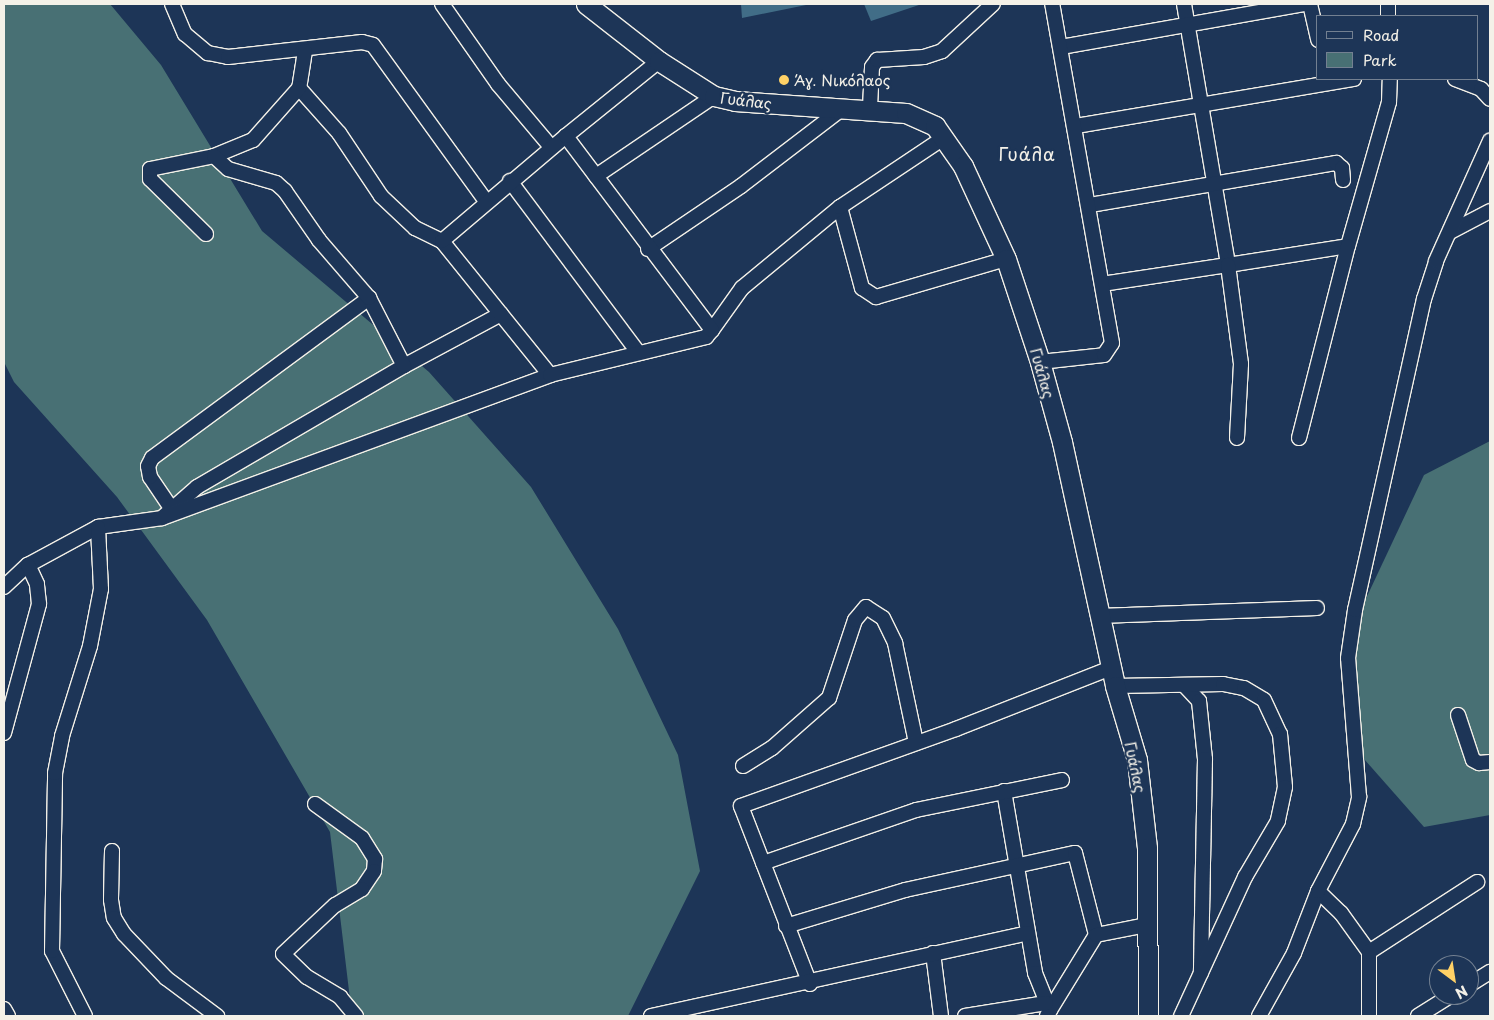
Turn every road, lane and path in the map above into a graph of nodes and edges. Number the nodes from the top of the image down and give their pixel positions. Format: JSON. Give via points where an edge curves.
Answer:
{"nodes":[{"id":1,"x":172,"y":4,"type":"edge"},
{"id":2,"x":442,"y":4,"type":"edge"},
{"id":3,"x":586,"y":4,"type":"edge"},
{"id":4,"x":993,"y":4,"type":"edge"},
{"id":5,"x":1052,"y":4,"type":"edge"},
{"id":6,"x":1184,"y":4,"type":"edge"},
{"id":7,"x":1305,"y":4,"type":"edge"},
{"id":8,"x":1310,"y":4,"type":"edge"},
{"id":9,"x":1188,"y":26,"type":"junction"},
{"id":10,"x":1316,"y":31,"type":"edge"},
{"id":11,"x":1061,"y":47,"type":"junction"},
{"id":12,"x":305,"y":51,"type":"junction"},
{"id":13,"x":659,"y":61,"type":"junction"},
{"id":14,"x":1340,"y":80,"type":"edge"},
{"id":15,"x":1390,"y":80,"type":"edge"},
{"id":16,"x":1458,"y":80,"type":"edge"},
{"id":17,"x":1326,"y":81,"type":"edge"},
{"id":18,"x":299,"y":88,"type":"junction"},
{"id":19,"x":714,"y":96,"type":"junction"},
{"id":20,"x":1490,"y":99,"type":"edge"},
{"id":21,"x":1201,"y":103,"type":"junction"},
{"id":22,"x":870,"y":107,"type":"junction"},
{"id":23,"x":843,"y":108,"type":"junction"},
{"id":24,"x":1076,"y":126,"type":"junction"},
{"id":25,"x":566,"y":136,"type":"junction"},
{"id":26,"x":945,"y":137,"type":"junction"},
{"id":27,"x":1490,"y":141,"type":"edge"},
{"id":28,"x":551,"y":147,"type":"junction"},
{"id":29,"x":214,"y":156,"type":"junction"},
{"id":30,"x":596,"y":176,"type":"junction"},
{"id":31,"x":1342,"y":180,"type":"dead end"},
{"id":32,"x":510,"y":181,"type":"junction"},
{"id":33,"x":1214,"y":184,"type":"junction"},
{"id":34,"x":486,"y":201,"type":"junction"},
{"id":35,"x":1090,"y":205,"type":"junction"},
{"id":36,"x":840,"y":207,"type":"junction"},
{"id":37,"x":1490,"y":211,"type":"edge"},
{"id":38,"x":1450,"y":232,"type":"junction"},
{"id":39,"x":206,"y":234,"type":"dead end"},
{"id":40,"x":442,"y":241,"type":"junction"},
{"id":41,"x":1348,"y":246,"type":"junction"},
{"id":42,"x":648,"y":249,"type":"junction"},
{"id":43,"x":1006,"y":259,"type":"junction"},
{"id":44,"x":1228,"y":265,"type":"junction"},
{"id":45,"x":1102,"y":284,"type":"junction"},
{"id":46,"x":369,"y":298,"type":"junction"},
{"id":47,"x":501,"y":314,"type":"junction"},
{"id":48,"x":712,"y":330,"type":"junction"},
{"id":49,"x":638,"y":352,"type":"junction"},
{"id":50,"x":1040,"y":362,"type":"junction"},
{"id":51,"x":404,"y":366,"type":"junction"},
{"id":52,"x":550,"y":375,"type":"junction"},
{"id":53,"x":1237,"y":438,"type":"dead end"},
{"id":54,"x":1299,"y":438,"type":"dead end"},
{"id":55,"x":166,"y":513,"type":"junction"},
{"id":56,"x":98,"y":527,"type":"junction"},
{"id":57,"x":28,"y":565,"type":"junction"},
{"id":58,"x":4,"y":587,"type":"edge"},
{"id":59,"x":1318,"y":608,"type":"dead end"},
{"id":60,"x":1099,"y":616,"type":"junction"},
{"id":61,"x":1111,"y":668,"type":"junction"},
{"id":62,"x":1184,"y":685,"type":"junction"},
{"id":63,"x":1115,"y":686,"type":"junction"},
{"id":64,"x":1458,"y":715,"type":"dead end"},
{"id":65,"x":4,"y":733,"type":"edge"},
{"id":66,"x":916,"y":743,"type":"junction"},
{"id":67,"x":1490,"y":762,"type":"edge"},
{"id":68,"x":743,"y":766,"type":"dead end"},
{"id":69,"x":1062,"y":780,"type":"dead end"},
{"id":70,"x":1004,"y":791,"type":"junction"},
{"id":71,"x":315,"y":804,"type":"dead end"},
{"id":72,"x":112,"y":851,"type":"dead end"},
{"id":73,"x":763,"y":863,"type":"junction"},
{"id":74,"x":1016,"y":865,"type":"junction"},
{"id":75,"x":1477,"y":882,"type":"dead end"},
{"id":76,"x":1318,"y":891,"type":"junction"},
{"id":77,"x":1147,"y":925,"type":"junction"},
{"id":78,"x":786,"y":926,"type":"junction"},
{"id":79,"x":1028,"y":933,"type":"junction"},
{"id":80,"x":1096,"y":935,"type":"junction"},
{"id":81,"x":1369,"y":952,"type":"junction"},
{"id":82,"x":934,"y":953,"type":"junction"},
{"id":83,"x":1490,"y":972,"type":"edge"},
{"id":84,"x":1202,"y":978,"type":"junction"},
{"id":85,"x":1479,"y":979,"type":"edge"},
{"id":86,"x":810,"y":984,"type":"junction"},
{"id":87,"x":1436,"y":1005,"type":"edge"},
{"id":88,"x":4,"y":1009,"type":"edge"},
{"id":89,"x":1048,"y":1010,"type":"edge"},
{"id":90,"x":8,"y":1016,"type":"edge"},
{"id":91,"x":85,"y":1016,"type":"edge"},
{"id":92,"x":217,"y":1016,"type":"edge"},
{"id":93,"x":356,"y":1016,"type":"edge"},
{"id":94,"x":651,"y":1016,"type":"edge"},
{"id":95,"x":942,"y":1016,"type":"edge"},
{"id":96,"x":965,"y":1016,"type":"edge"},
{"id":97,"x":1148,"y":1016,"type":"edge"},
{"id":98,"x":1181,"y":1016,"type":"edge"},
{"id":99,"x":1259,"y":1016,"type":"edge"},
{"id":100,"x":1369,"y":1016,"type":"edge"},
{"id":101,"x":1418,"y":1016,"type":"edge"}],
"edges":[{"from":1,"to":12,"type":"street","via":[[185,34],[208,53],[228,56]]},
{"from":2,"to":28,"type":"street","via":[[498,84]]},
{"from":3,"to":13,"type":"street","name":"Γυάλας"},
{"from":4,"to":22,"type":"street","via":[[942,51],[924,57],[877,60],[872,67]]},
{"from":5,"to":11,"type":"street"},
{"from":6,"to":9,"type":"street"},
{"from":7,"to":9,"type":"street"},
{"from":8,"to":10,"type":"street"},
{"from":9,"to":11,"type":"street"},
{"from":9,"to":21,"type":"street"},
{"from":11,"to":24,"type":"street"},
{"from":12,"to":18,"type":"street"},
{"from":12,"to":34,"type":"street","via":[[362,42],[380,50]]},
{"from":13,"to":19,"type":"street","name":"Γυάλας"},
{"from":13,"to":25,"type":"street"},
{"from":14,"to":17,"type":"street"},
{"from":15,"to":41,"type":"street","via":[[1389,102]]},
{"from":16,"to":20,"type":"street","via":[[1481,89]]},
{"from":17,"to":21,"type":"street"},
{"from":18,"to":29,"type":"street","via":[[253,140]]},
{"from":18,"to":40,"type":"street","via":[[333,126],[381,196],[415,228]]},
{"from":19,"to":23,"type":"street","name":"Γυάλας","via":[[735,101]]},
{"from":19,"to":30,"type":"street"},
{"from":21,"to":24,"type":"street"},
{"from":21,"to":33,"type":"street"},
{"from":22,"to":23,"type":"street","name":"Γυάλας"},
{"from":22,"to":26,"type":"street","name":"Γυάλας","via":[[923,119]]},
{"from":23,"to":42,"type":"street","via":[[741,186]]},
{"from":24,"to":35,"type":"street"},
{"from":25,"to":28,"type":"street"},
{"from":25,"to":30,"type":"street"},
{"from":26,"to":36,"type":"street"},
{"from":26,"to":43,"type":"street","name":"Γυάλας","via":[[963,166]]},
{"from":27,"to":38,"type":"street"},
{"from":28,"to":32,"type":"street"},
{"from":29,"to":39,"type":"street","via":[[156,166],[149,174]]},
{"from":29,"to":46,"type":"street","via":[[228,169],[280,187]]},
{"from":30,"to":42,"type":"street"},
{"from":31,"to":33,"type":"street","via":[[1342,168],[1336,164]]},
{"from":32,"to":34,"type":"street"},
{"from":32,"to":49,"type":"street"},
{"from":33,"to":35,"type":"street"},
{"from":33,"to":44,"type":"street"},
{"from":34,"to":40,"type":"street"},
{"from":35,"to":45,"type":"street"},
{"from":36,"to":43,"type":"street","via":[[862,288],[876,297]]},
{"from":36,"to":48,"type":"street","via":[[742,288]]},
{"from":37,"to":38,"type":"street"},
{"from":38,"to":76,"type":"street","via":[[1424,299],[1354,610],[1348,658],[1358,797],[1353,824]]},
{"from":40,"to":47,"type":"street"},
{"from":41,"to":44,"type":"street"},
{"from":41,"to":54,"type":"street"},
{"from":42,"to":48,"type":"street"},
{"from":43,"to":50,"type":"street","name":"Γυάλας"},
{"from":44,"to":45,"type":"street"},
{"from":44,"to":53,"type":"street","via":[[1241,364]]},
{"from":45,"to":50,"type":"street","via":[[1110,351],[1104,355]]},
{"from":46,"to":51,"type":"street"},
{"from":46,"to":55,"type":"street","via":[[152,458],[148,466],[150,477]]},
{"from":47,"to":51,"type":"street"},
{"from":47,"to":52,"type":"street"},
{"from":48,"to":49,"type":"street","via":[[696,341]]},
{"from":49,"to":52,"type":"street"},
{"from":50,"to":60,"type":"street","name":"Γυάλας"},
{"from":51,"to":55,"type":"street","via":[[300,424],[198,487]]},
{"from":52,"to":55,"type":"street"},
{"from":55,"to":56,"type":"street"},
{"from":56,"to":57,"type":"street"},
{"from":56,"to":91,"type":"street","via":[[101,589],[90,646],[62,736],[56,773],[52,951]]},
{"from":57,"to":58,"type":"street"},
{"from":57,"to":65,"type":"street","via":[[37,584],[39,604]]},
{"from":59,"to":60,"type":"street"},
{"from":60,"to":61,"type":"street","name":"Γυάλας"},
{"from":61,"to":63,"type":"street","name":"Γυάλας"},
{"from":61,"to":66,"type":"street"},
{"from":62,"to":63,"type":"street"},
{"from":62,"to":84,"type":"street","via":[[1200,701],[1205,758]]},
{"from":62,"to":84,"type":"street","via":[[1223,684],[1244,688],[1264,700],[1280,734],[1285,787],[1278,822],[1245,878]]},
{"from":63,"to":77,"type":"street","name":"Γυάλας","via":[[1142,786]]},
{"from":64,"to":67,"type":"street","via":[[1473,760],[1479,764]]},
{"from":66,"to":68,"type":"street","via":[[895,643],[883,618],[866,608],[855,620],[829,698],[772,748]]},
{"from":66,"to":73,"type":"street","via":[[741,806]]},
{"from":69,"to":70,"type":"street"},
{"from":70,"to":73,"type":"street","via":[[916,810]]},
{"from":70,"to":74,"type":"street"},
{"from":71,"to":93,"type":"street","via":[[362,838],[375,859],[374,871],[362,888],[335,905],[283,954],[307,977],[340,997]]},
{"from":72,"to":92,"type":"street","via":[[111,900],[114,918],[124,934],[166,978]]},
{"from":73,"to":78,"type":"street"},
{"from":74,"to":78,"type":"street","via":[[905,890]]},
{"from":74,"to":79,"type":"street"},
{"from":74,"to":80,"type":"street","via":[[1075,853]]},
{"from":75,"to":81,"type":"street"},
{"from":76,"to":81,"type":"street","via":[[1341,913]]},
{"from":76,"to":99,"type":"street","via":[[1294,953]]},
{"from":77,"to":80,"type":"street"},
{"from":77,"to":97,"type":"street","name":"Γυάλας"},
{"from":78,"to":86,"type":"street"},
{"from":79,"to":82,"type":"street"},
{"from":79,"to":89,"type":"street"},
{"from":80,"to":89,"type":"street"},
{"from":81,"to":100,"type":"street"},
{"from":82,"to":86,"type":"street"},
{"from":82,"to":95,"type":"street"},
{"from":83,"to":85,"type":"street"},
{"from":84,"to":98,"type":"street"},
{"from":86,"to":94,"type":"street"},
{"from":87,"to":101,"type":"street"},
{"from":88,"to":90,"type":"street"},
{"from":89,"to":96,"type":"street"}]}
